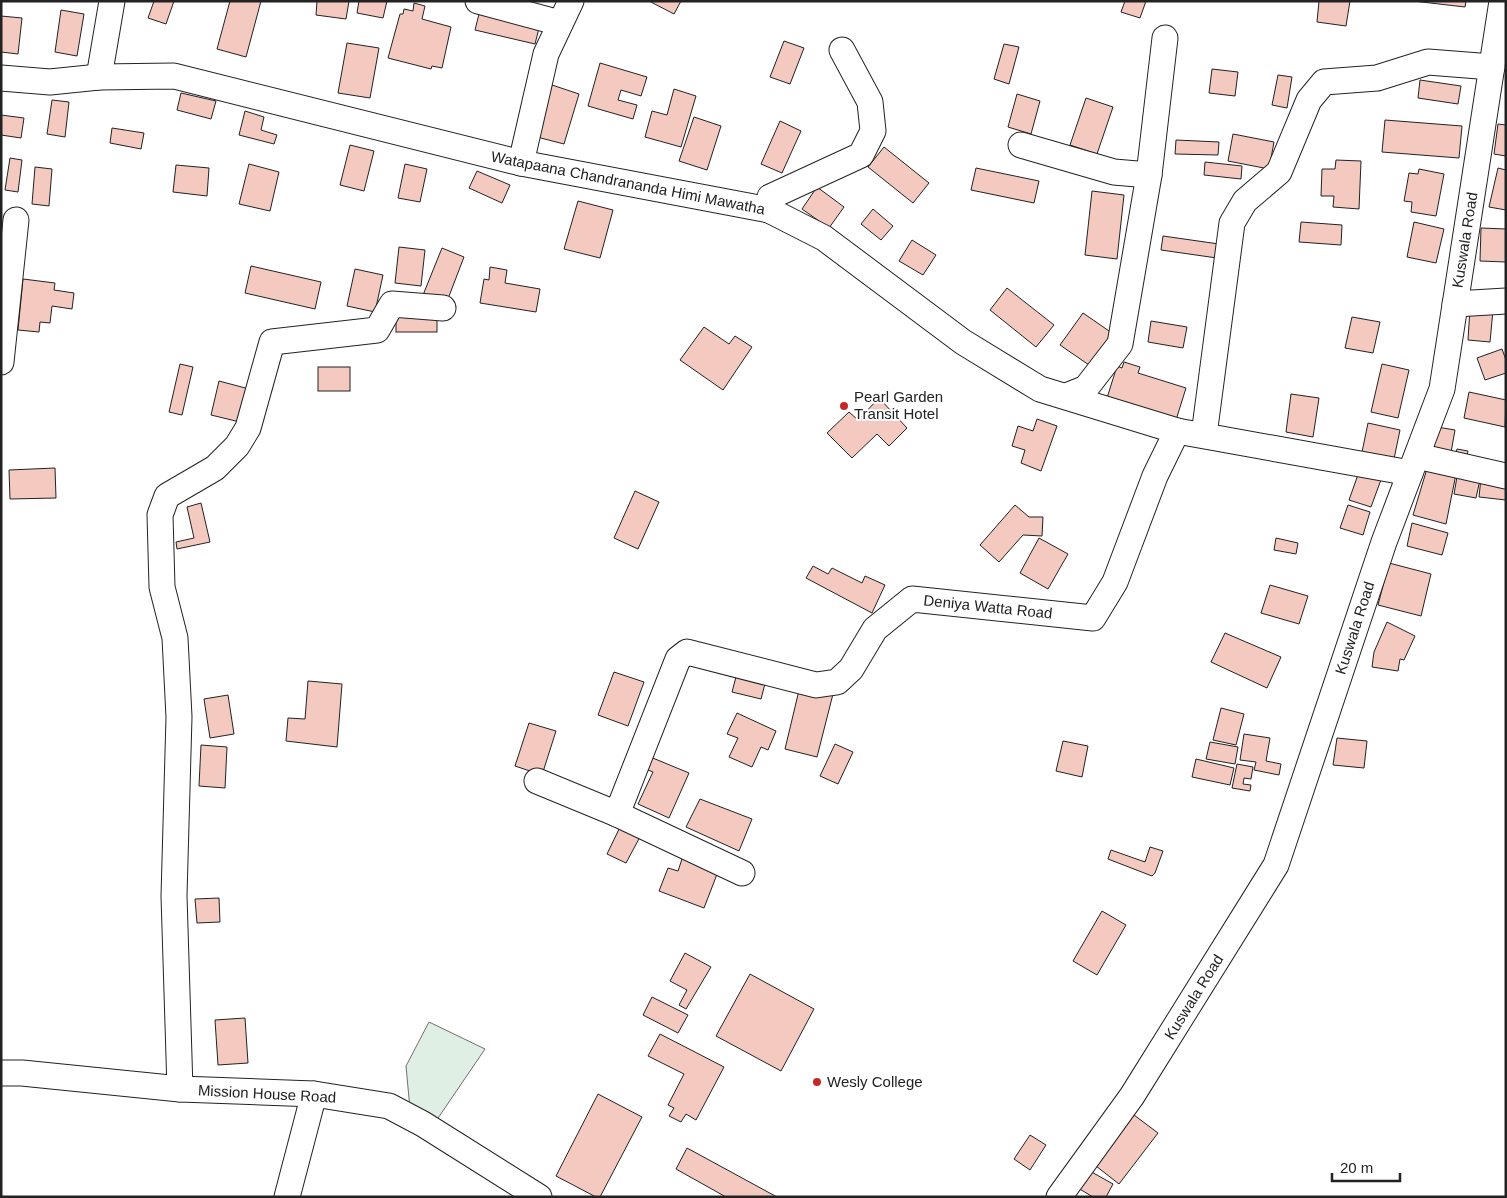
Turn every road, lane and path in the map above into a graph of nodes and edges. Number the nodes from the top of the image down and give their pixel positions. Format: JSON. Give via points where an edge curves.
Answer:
{"nodes":[{"id":1,"x":112,"y":1,"type":"edge"},
{"id":2,"x":478,"y":1,"type":"edge"},
{"id":3,"x":571,"y":1,"type":"edge"},
{"id":4,"x":1502,"y":1,"type":"edge"},
{"id":5,"x":560,"y":23,"type":"junction"},
{"id":6,"x":1165,"y":38,"type":"dead end"},
{"id":7,"x":842,"y":50,"type":"dead end"},
{"id":8,"x":1492,"y":67,"type":"junction"},
{"id":9,"x":99,"y":77,"type":"junction"},
{"id":10,"x":1,"y":78,"type":"edge"},
{"id":11,"x":1021,"y":145,"type":"dead end"},
{"id":12,"x":521,"y":163,"type":"junction"},
{"id":13,"x":1149,"y":175,"type":"junction"},
{"id":14,"x":769,"y":210,"type":"junction"},
{"id":15,"x":16,"y":220,"type":"dead end"},
{"id":16,"x":1506,"y":301,"type":"edge"},
{"id":17,"x":1455,"y":304,"type":"junction"},
{"id":18,"x":443,"y":308,"type":"dead end"},
{"id":19,"x":1,"y":362,"type":"edge"},
{"id":20,"x":1066,"y":396,"type":"junction"},
{"id":21,"x":1177,"y":431,"type":"junction"},
{"id":22,"x":1204,"y":436,"type":"junction"},
{"id":23,"x":1414,"y":464,"type":"junction"},
{"id":24,"x":1506,"y":476,"type":"edge"},
{"id":25,"x":537,"y":781,"type":"dead end"},
{"id":26,"x":617,"y":814,"type":"junction"},
{"id":27,"x":742,"y":873,"type":"dead end"},
{"id":28,"x":1,"y":1073,"type":"edge"},
{"id":29,"x":180,"y":1089,"type":"junction"},
{"id":30,"x":314,"y":1094,"type":"junction"},
{"id":31,"x":287,"y":1197,"type":"edge"},
{"id":32,"x":538,"y":1197,"type":"edge"},
{"id":33,"x":1059,"y":1197,"type":"edge"}],
"edges":[{"from":1,"to":9,"type":"street"},
{"from":2,"to":5,"type":"street"},
{"from":3,"to":5,"type":"street"},
{"from":4,"to":8,"type":"street","name":"Kuswala Road"},
{"from":5,"to":12,"type":"street","via":[[546,54]]},
{"from":6,"to":13,"type":"street"},
{"from":7,"to":14,"type":"street","via":[[870,102],[873,131],[862,155],[770,197]]},
{"from":8,"to":17,"type":"street","name":"Kuswala Road"},
{"from":8,"to":22,"type":"street","via":[[1428,62],[1377,78],[1324,82],[1309,100],[1279,172],[1245,201],[1232,223]]},
{"from":9,"to":10,"type":"street","name":"Watapaana Chandrananda Himi Mawatha","via":[[50,82]]},
{"from":9,"to":12,"type":"street","name":"Watapaana Chandrananda Himi Mawatha","via":[[174,76]]},
{"from":11,"to":13,"type":"street","via":[[1114,172]]},
{"from":12,"to":14,"type":"street","name":"Watapaana Chandrananda Himi Mawatha"},
{"from":13,"to":20,"type":"street","via":[[1120,344],[1086,388]]},
{"from":14,"to":20,"type":"street","name":"Watapaana Chandrananda Himi Mawatha","via":[[824,238],[962,342],[1040,388]]},
{"from":15,"to":19,"type":"street"},
{"from":16,"to":17,"type":"street"},
{"from":17,"to":23,"type":"street","name":"Kuswala Road","via":[[1442,389]]},
{"from":18,"to":29,"type":"street","via":[[392,304],[377,330],[272,342],[248,428],[241,440],[215,468],[167,496],[160,516],[162,587],[175,638],[179,717],[174,896]]},
{"from":20,"to":21,"type":"street","name":"Watapaana Chandrananda Himi Mawatha"},
{"from":21,"to":22,"type":"street","name":"Watapaana Chandrananda Himi Mawatha"},
{"from":21,"to":26,"type":"street","name":"Deniya Watta Road","via":[[1155,476],[1115,582],[1093,618],[912,599],[875,629],[851,669],[836,682],[816,685],[687,652],[678,660]]},
{"from":22,"to":23,"type":"street","name":"Watapaana Chandrananda Himi Mawatha"},
{"from":23,"to":24,"type":"street","name":"Watapaana Chandrananda Himi Mawatha"},
{"from":23,"to":33,"type":"street","name":"Kuswala Road","via":[[1384,542],[1276,865],[1132,1096]]},
{"from":25,"to":26,"type":"street"},
{"from":26,"to":27,"type":"street"},
{"from":28,"to":29,"type":"street","name":"Mission House Road"},
{"from":29,"to":30,"type":"street","name":"Mission House Road"},
{"from":30,"to":31,"type":"street"},
{"from":30,"to":32,"type":"street","name":"Mission House Road","via":[[389,1106]]}]}
